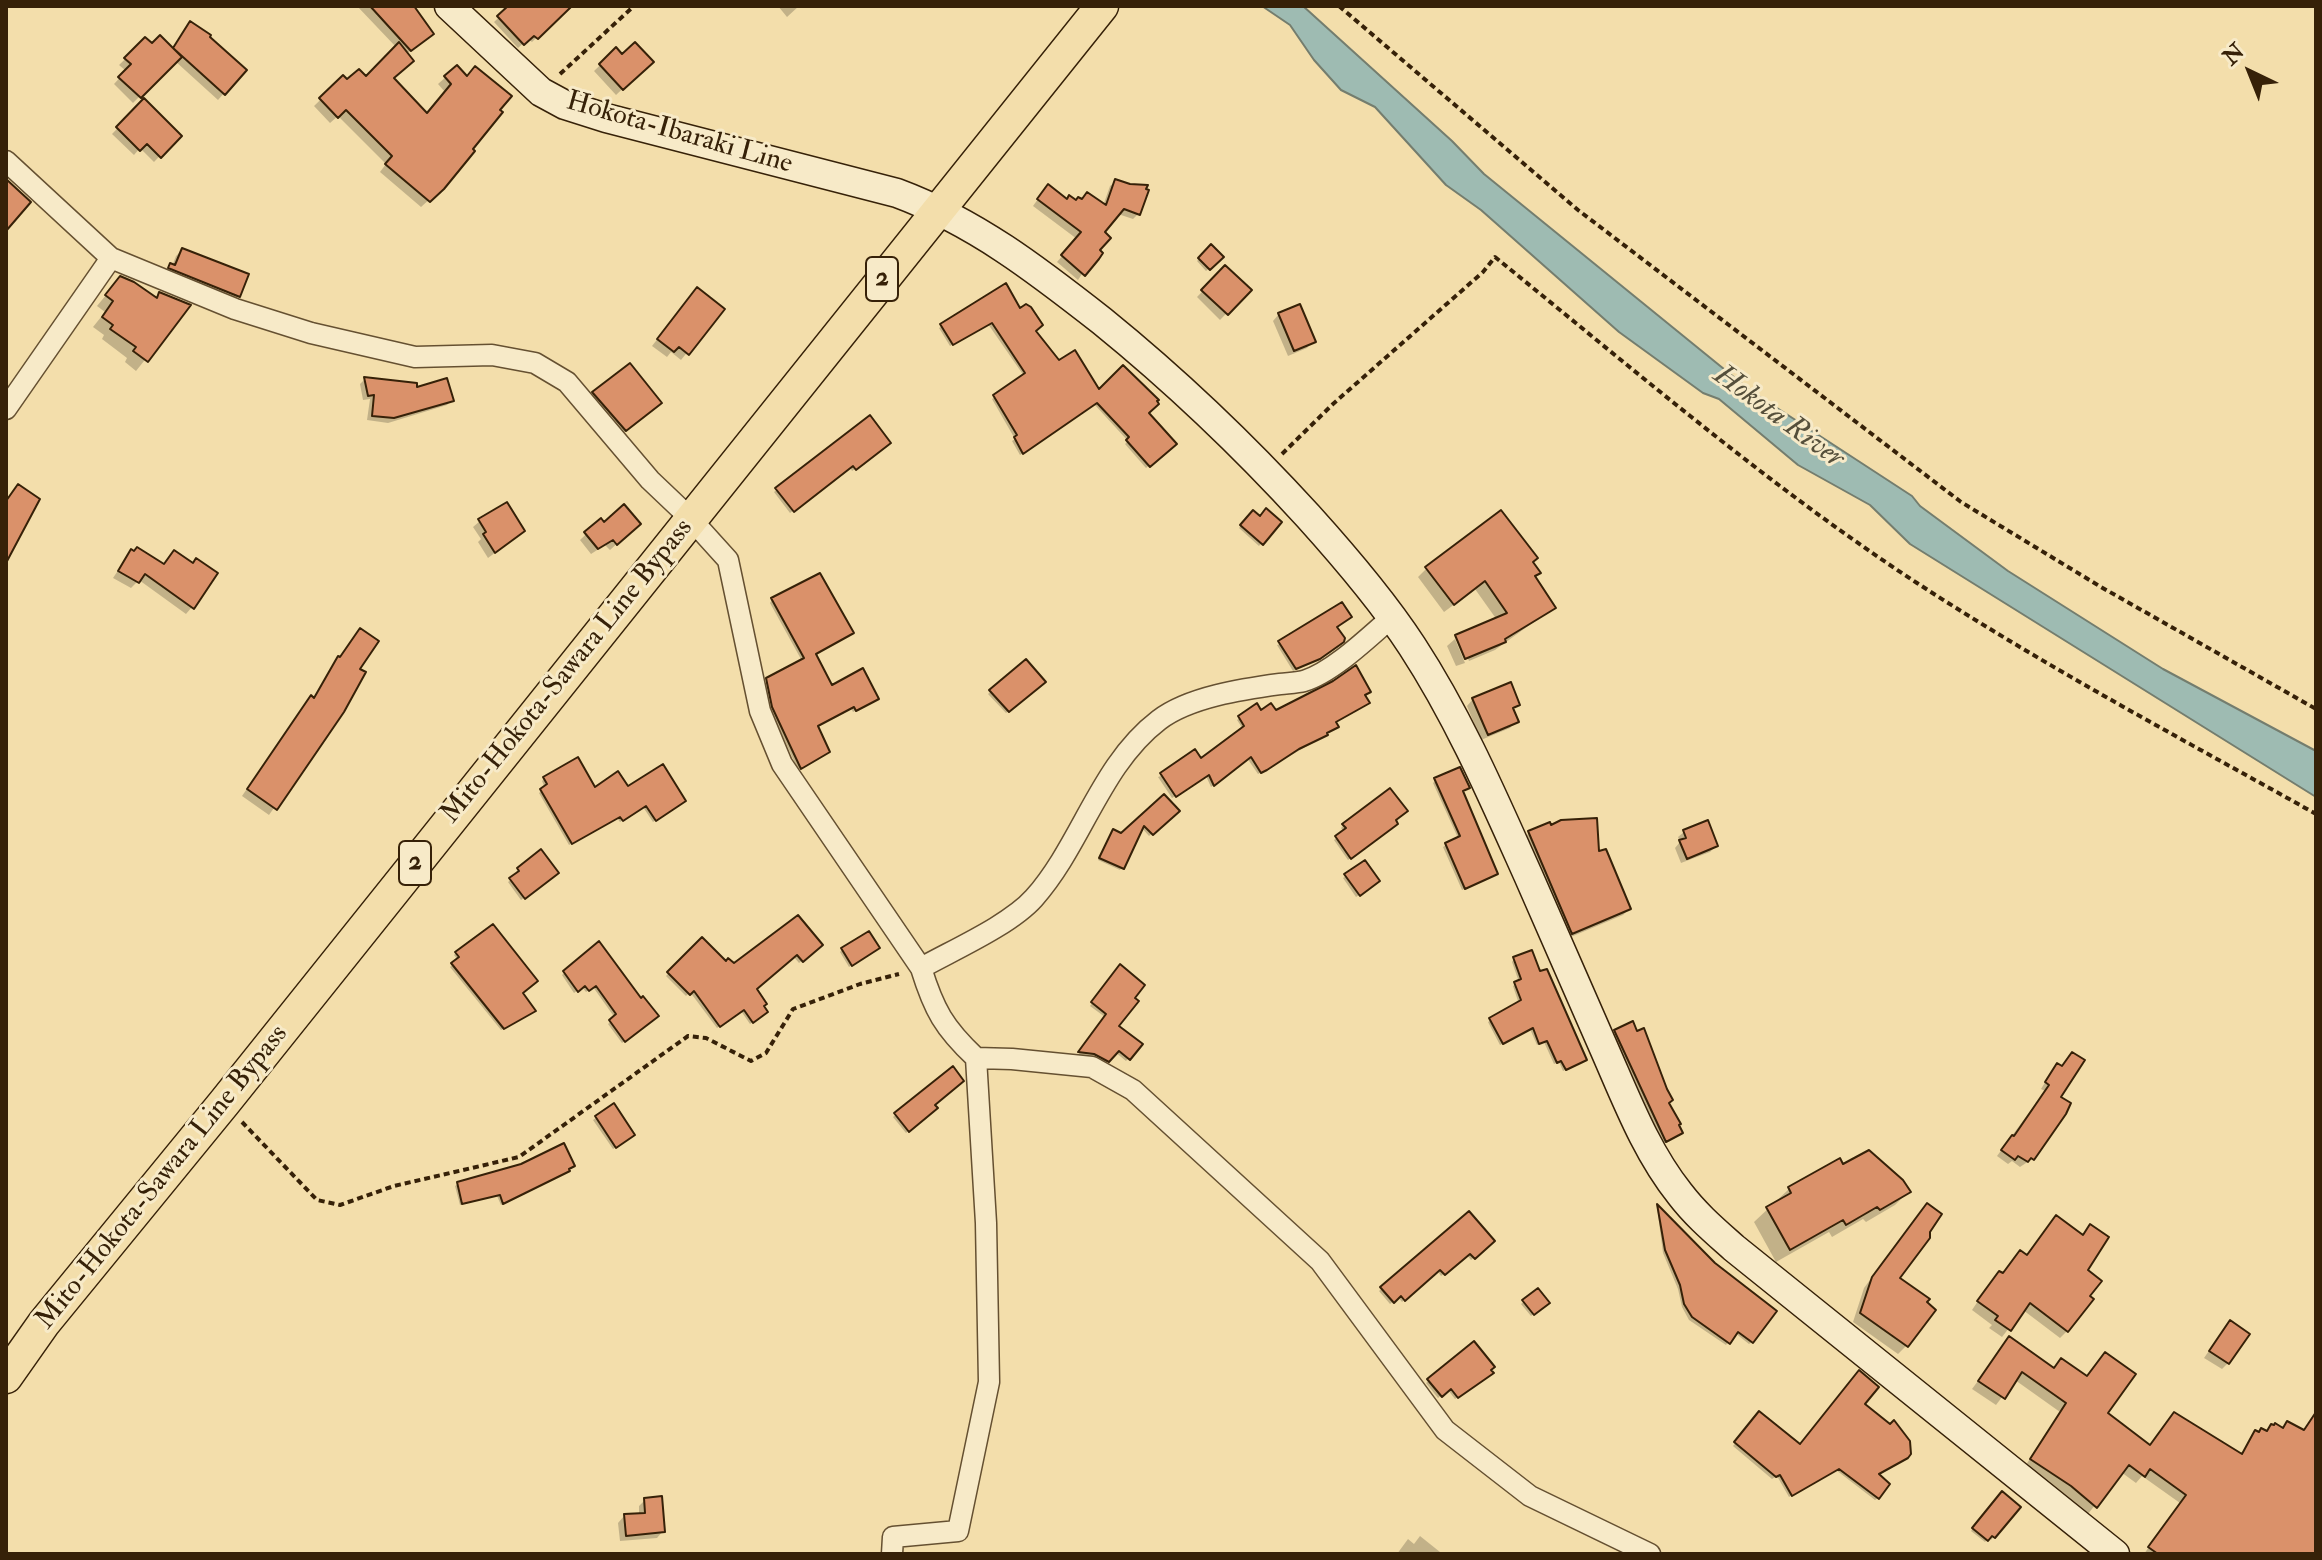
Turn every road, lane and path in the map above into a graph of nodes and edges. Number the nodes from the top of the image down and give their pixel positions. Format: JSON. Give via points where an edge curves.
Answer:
{"nodes":[{"id":1,"x":449,"y":6,"type":"edge"},
{"id":2,"x":634,"y":6,"type":"edge"},
{"id":3,"x":1102,"y":6,"type":"edge"},
{"id":4,"x":1339,"y":6,"type":"edge"},
{"id":5,"x":541,"y":92,"type":"junction"},
{"id":6,"x":6,"y":161,"type":"edge"},
{"id":7,"x":939,"y":208,"type":"junction"},
{"id":8,"x":111,"y":258,"type":"junction"},
{"id":9,"x":6,"y":409,"type":"edge"},
{"id":10,"x":1266,"y":470,"type":"junction"},
{"id":11,"x":690,"y":518,"type":"junction"},
{"id":12,"x":1392,"y":617,"type":"junction"},
{"id":13,"x":2316,"y":709,"type":"edge"},
{"id":14,"x":2316,"y":814,"type":"edge"},
{"id":15,"x":921,"y":968,"type":"junction"},
{"id":16,"x":976,"y":1058,"type":"junction"},
{"id":17,"x":224,"y":1103,"type":"junction"},
{"id":18,"x":6,"y":1377,"type":"edge"},
{"id":19,"x":892,"y":1554,"type":"edge"},
{"id":20,"x":1650,"y":1554,"type":"edge"},
{"id":21,"x":2115,"y":1554,"type":"edge"}],
"edges":[{"from":1,"to":5,"type":"street","name":"Hokota-Ibaraki Line"},
{"from":2,"to":5,"type":"path"},
{"from":3,"to":7,"type":"main road","name":"Mito-Hokota-Sawara Line Bypass","number":"2"},
{"from":4,"to":13,"type":"path","via":[[1578,210],[1961,502]]},
{"from":5,"to":7,"type":"street","name":"Hokota-Ibaraki Line","via":[[606,118]]},
{"from":6,"to":8,"type":"street"},
{"from":7,"to":10,"type":"street","name":"Hokota-Ibaraki Line","via":[[1018,257],[1150,360]]},
{"from":7,"to":11,"type":"main road","name":"Mito-Hokota-Sawara Line Bypass","number":"2"},
{"from":8,"to":9,"type":"street"},
{"from":8,"to":11,"type":"street","via":[[235,309],[311,333],[415,357],[492,355],[535,363],[567,382],[650,480]]},
{"from":10,"to":12,"type":"street","name":"Hokota-Ibaraki Line"},
{"from":10,"to":14,"type":"path","via":[[1495,257],[1809,506],[1915,582]]},
{"from":11,"to":15,"type":"street","via":[[728,560],[760,711],[782,764]]},
{"from":11,"to":17,"type":"main road","name":"Mito-Hokota-Sawara Line Bypass","number":"2"},
{"from":12,"to":15,"type":"street","via":[[1347,656],[1305,681],[1188,703],[1159,720],[1107,781],[1031,902]]},
{"from":12,"to":21,"type":"street","name":"Hokota-Ibaraki Line","via":[[1470,748],[1630,1106],[1677,1191],[1734,1248]]},
{"from":15,"to":16,"type":"street","via":[[931,1001],[951,1035]]},
{"from":15,"to":17,"type":"path","via":[[793,1009],[766,1053],[751,1061],[706,1038],[688,1036],[519,1157],[394,1186],[340,1205],[317,1200]]},
{"from":16,"to":19,"type":"street","via":[[989,1382],[958,1531],[893,1537]]},
{"from":16,"to":20,"type":"street","via":[[1092,1067],[1133,1090],[1320,1261],[1445,1430],[1530,1496]]},
{"from":17,"to":18,"type":"main road","name":"Mito-Hokota-Sawara Line Bypass","number":"2"}]}
